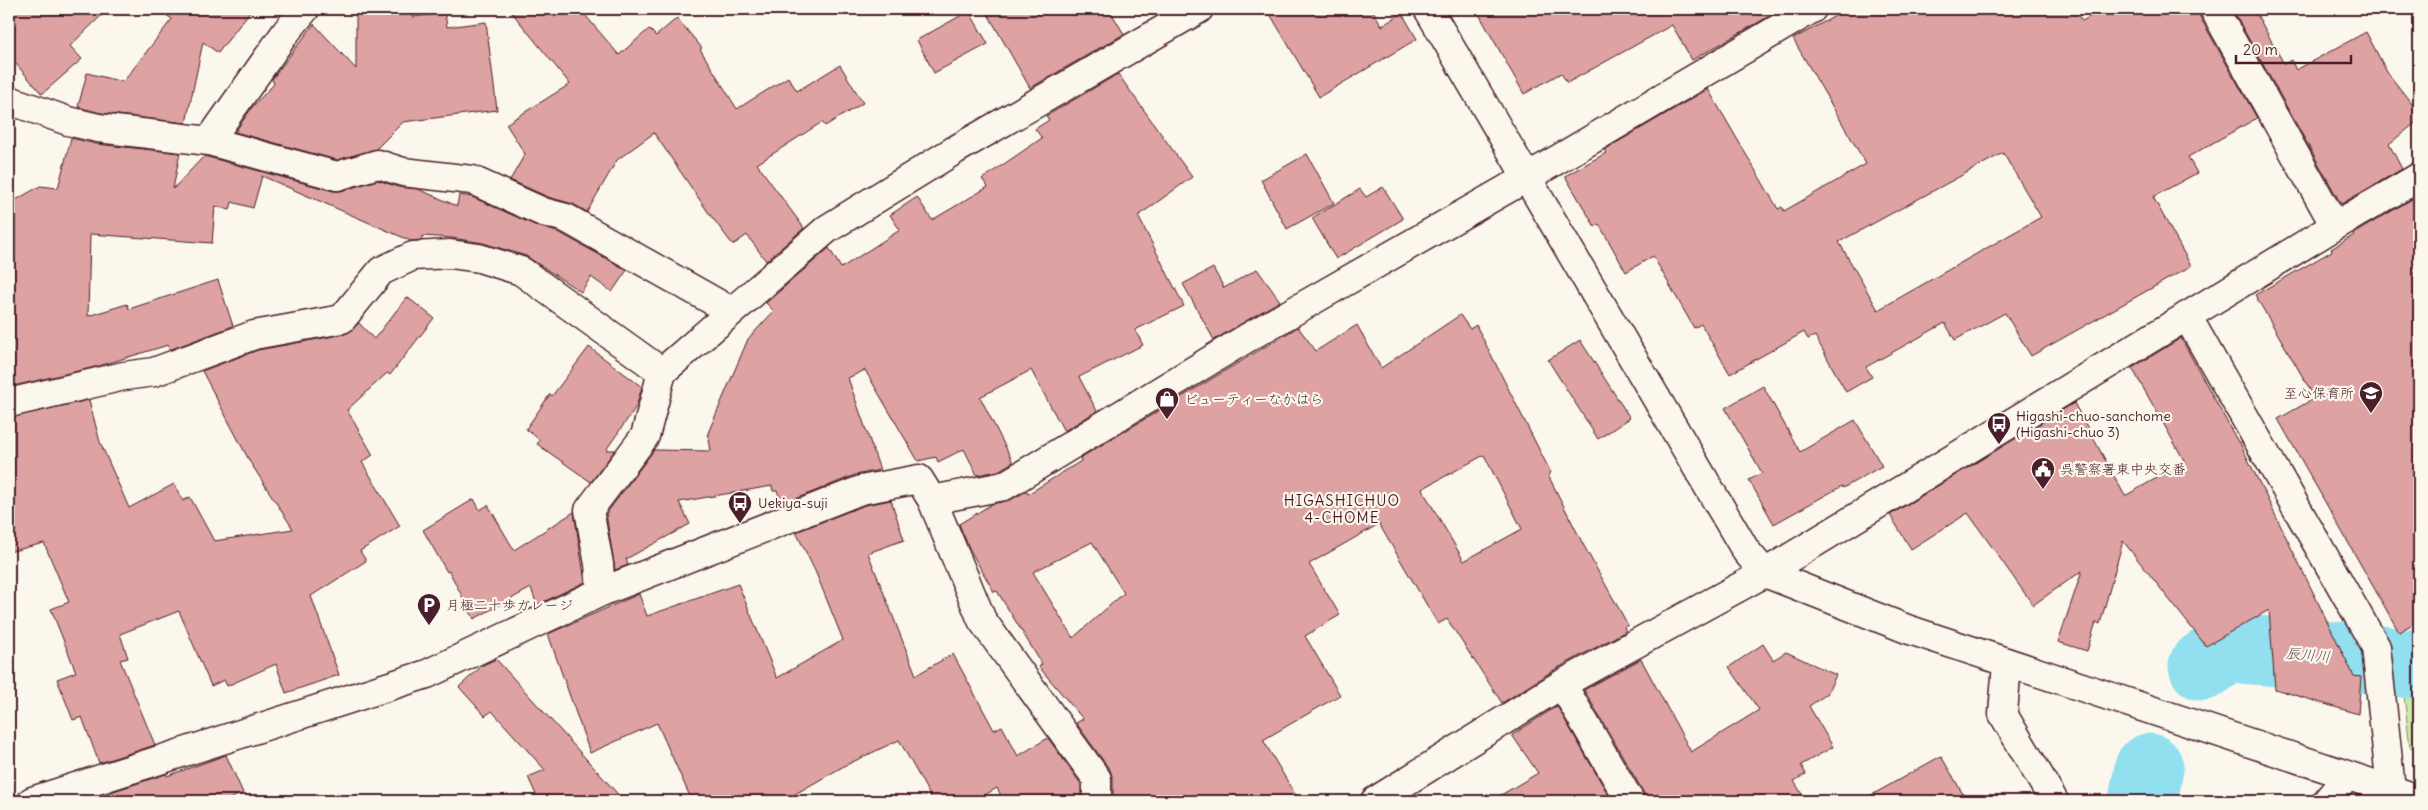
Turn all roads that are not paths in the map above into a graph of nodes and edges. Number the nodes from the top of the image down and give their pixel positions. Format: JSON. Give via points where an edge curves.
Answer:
{"nodes":[{"id":1,"x":305,"y":9,"type":"edge"},
{"id":2,"x":1199,"y":9,"type":"edge"},
{"id":3,"x":1428,"y":9,"type":"edge"},
{"id":4,"x":1812,"y":9,"type":"edge"},
{"id":5,"x":2214,"y":9,"type":"edge"},
{"id":6,"x":9,"y":100,"type":"edge"},
{"id":7,"x":209,"y":141,"type":"junction"},
{"id":8,"x":1528,"y":178,"type":"junction"},
{"id":9,"x":2419,"y":178,"type":"edge"},
{"id":10,"x":2335,"y":226,"type":"junction"},
{"id":11,"x":731,"y":311,"type":"junction"},
{"id":12,"x":2187,"y":316,"type":"junction"},
{"id":13,"x":662,"y":372,"type":"junction"},
{"id":14,"x":9,"y":403,"type":"edge"},
{"id":15,"x":932,"y":500,"type":"junction"},
{"id":16,"x":1765,"y":573,"type":"junction"},
{"id":17,"x":601,"y":592,"type":"junction"},
{"id":18,"x":2007,"y":663,"type":"junction"},
{"id":19,"x":1562,"y":684,"type":"junction"},
{"id":20,"x":2347,"y":777,"type":"junction"},
{"id":21,"x":2391,"y":789,"type":"junction"},
{"id":22,"x":2419,"y":799,"type":"edge"},
{"id":23,"x":32,"y":801,"type":"edge"},
{"id":24,"x":1097,"y":801,"type":"edge"},
{"id":25,"x":1375,"y":801,"type":"edge"},
{"id":26,"x":1630,"y":801,"type":"edge"},
{"id":27,"x":2054,"y":801,"type":"edge"},
{"id":28,"x":2327,"y":801,"type":"edge"}],
"edges":[{"from":1,"to":7,"type":"street"},
{"from":2,"to":11,"type":"street","via":[[955,150],[827,229]]},
{"from":3,"to":8,"type":"street"},
{"from":4,"to":8,"type":"street"},
{"from":5,"to":10,"type":"street"},
{"from":6,"to":7,"type":"street","via":[[98,128]]},
{"from":7,"to":11,"type":"street","via":[[337,176],[378,164],[403,172],[472,180],[543,212],[566,218]]},
{"from":8,"to":15,"type":"street","via":[[1247,338],[1004,486]]},
{"from":8,"to":16,"type":"street","via":[[1746,551]]},
{"from":9,"to":10,"type":"street"},
{"from":10,"to":12,"type":"street"},
{"from":11,"to":13,"type":"street"},
{"from":12,"to":16,"type":"street"},
{"from":12,"to":21,"type":"street","via":[[2376,647]]},
{"from":13,"to":14,"type":"street","via":[[521,271],[479,258],[450,254],[413,256],[381,271],[342,319],[254,335],[154,372]]},
{"from":13,"to":17,"type":"street","via":[[645,436],[589,510]]},
{"from":15,"to":17,"type":"street","via":[[919,479],[861,490]]},
{"from":15,"to":24,"type":"street","via":[[982,620],[1096,779]]},
{"from":16,"to":18,"type":"street","via":[[1907,629]]},
{"from":16,"to":19,"type":"street"},
{"from":17,"to":23,"type":"street","via":[[427,674]]},
{"from":18,"to":20,"type":"street"},
{"from":18,"to":27,"type":"street","via":[[2004,714]]},
{"from":19,"to":25,"type":"street"},
{"from":19,"to":26,"type":"street"},
{"from":20,"to":21,"type":"street"},
{"from":20,"to":28,"type":"street"},
{"from":21,"to":22,"type":"street"}]}
